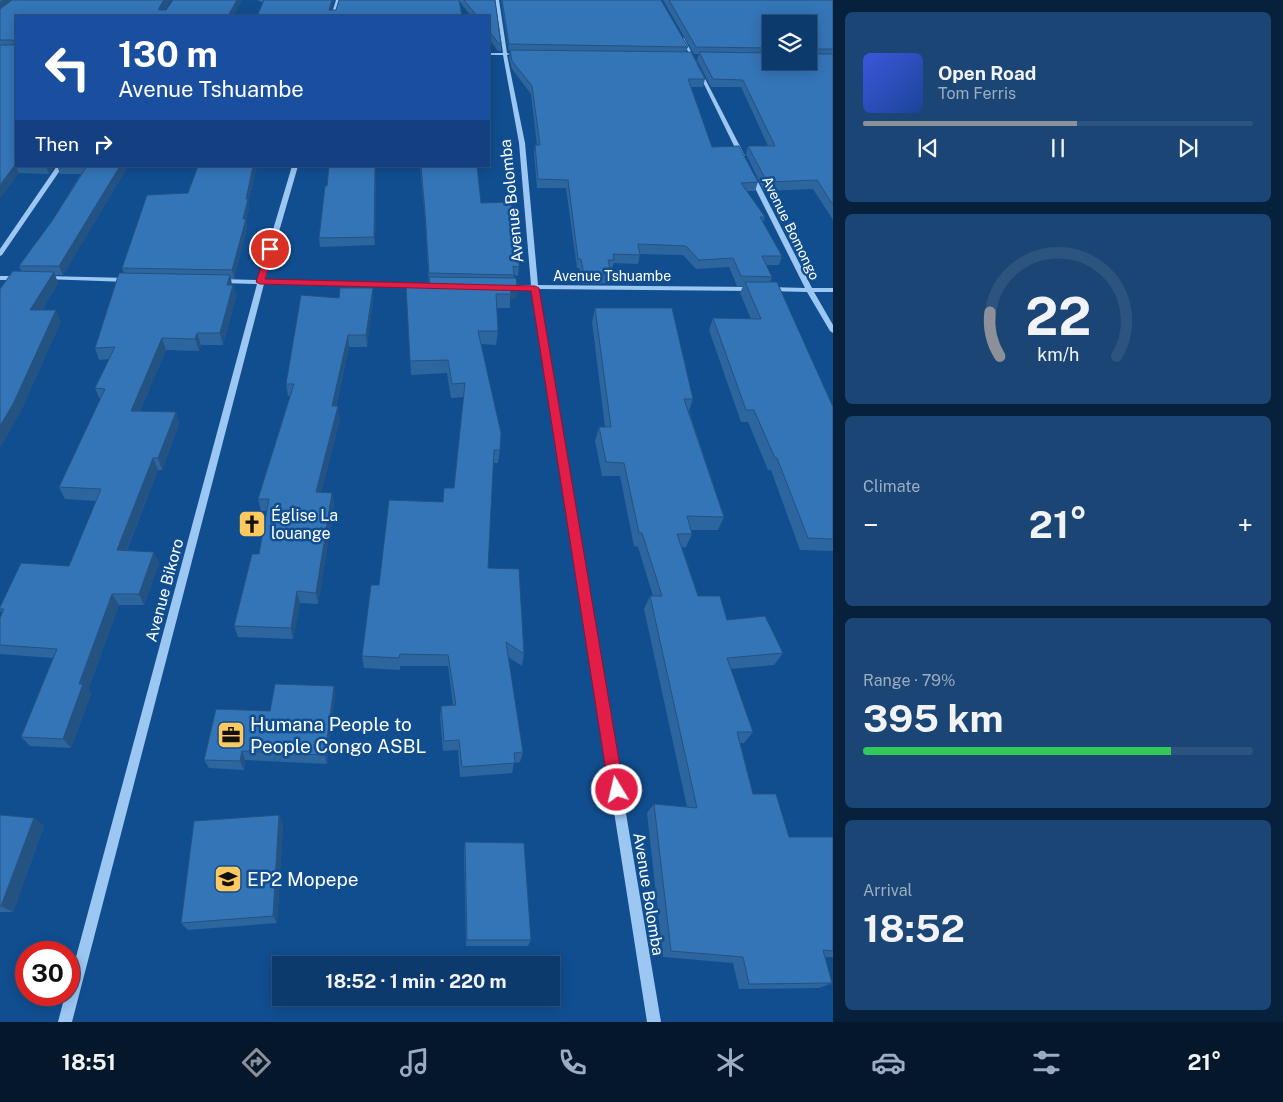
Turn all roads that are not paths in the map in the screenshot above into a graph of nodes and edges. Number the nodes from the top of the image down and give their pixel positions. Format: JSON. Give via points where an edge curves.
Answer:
{"nodes":[{"id":1,"x":338,"y":0,"type":"edge"},
{"id":2,"x":497,"y":0,"type":"edge"},
{"id":3,"x":333,"y":15,"type":"edge"},
{"id":4,"x":679,"y":32,"type":"edge"},
{"id":5,"x":490,"y":54,"type":"edge"},
{"id":6,"x":505,"y":54,"type":"junction"},
{"id":7,"x":514,"y":54,"type":"edge"},
{"id":8,"x":683,"y":56,"type":"edge"},
{"id":9,"x":693,"y":56,"type":"junction"},
{"id":10,"x":702,"y":56,"type":"edge"},
{"id":11,"x":744,"y":160,"type":"edge"},
{"id":12,"x":59,"y":167,"type":"edge"},
{"id":13,"x":295,"y":167,"type":"edge"},
{"id":14,"x":748,"y":168,"type":"edge"},
{"id":15,"x":0,"y":254,"type":"edge"},
{"id":16,"x":0,"y":278,"type":"edge"},
{"id":17,"x":29,"y":278,"type":"edge"},
{"id":18,"x":39,"y":278,"type":"edge"},
{"id":19,"x":135,"y":280,"type":"edge"},
{"id":20,"x":212,"y":281,"type":"edge"},
{"id":21,"x":260,"y":282,"type":"junction"},
{"id":22,"x":447,"y":286,"type":"edge"},
{"id":23,"x":496,"y":287,"type":"edge"},
{"id":24,"x":535,"y":288,"type":"junction"},
{"id":25,"x":809,"y":289,"type":"junction"},
{"id":26,"x":833,"y":290,"type":"edge"},
{"id":27,"x":833,"y":331,"type":"edge"},
{"id":28,"x":65,"y":1022,"type":"edge"},
{"id":29,"x":654,"y":1022,"type":"edge"}],
"edges":[{"from":1,"to":3,"type":"street"},
{"from":2,"to":6,"type":"street","name":"Avenue Bolomba"},
{"from":4,"to":9,"type":"street"},
{"from":5,"to":6,"type":"street"},
{"from":6,"to":7,"type":"street"},
{"from":6,"to":24,"type":"street","name":"Avenue Bolomba","via":[[522,144]]},
{"from":8,"to":9,"type":"street"},
{"from":9,"to":10,"type":"street"},
{"from":9,"to":11,"type":"street"},
{"from":12,"to":15,"type":"street"},
{"from":13,"to":21,"type":"street","name":"Avenue Bikoro"},
{"from":14,"to":25,"type":"street","name":"Avenue Bomongo"},
{"from":16,"to":17,"type":"street"},
{"from":18,"to":19,"type":"street"},
{"from":20,"to":21,"type":"street"},
{"from":21,"to":22,"type":"street"},
{"from":21,"to":28,"type":"street","name":"Avenue Bikoro"},
{"from":23,"to":24,"type":"street","name":"Avenue Tshuambe"},
{"from":24,"to":25,"type":"street","name":"Avenue Tshuambe"},
{"from":24,"to":29,"type":"street","name":"Avenue Bolomba"},
{"from":25,"to":26,"type":"street","name":"Avenue Tshuambe"},
{"from":25,"to":27,"type":"street","name":"Avenue Bomongo"}]}
